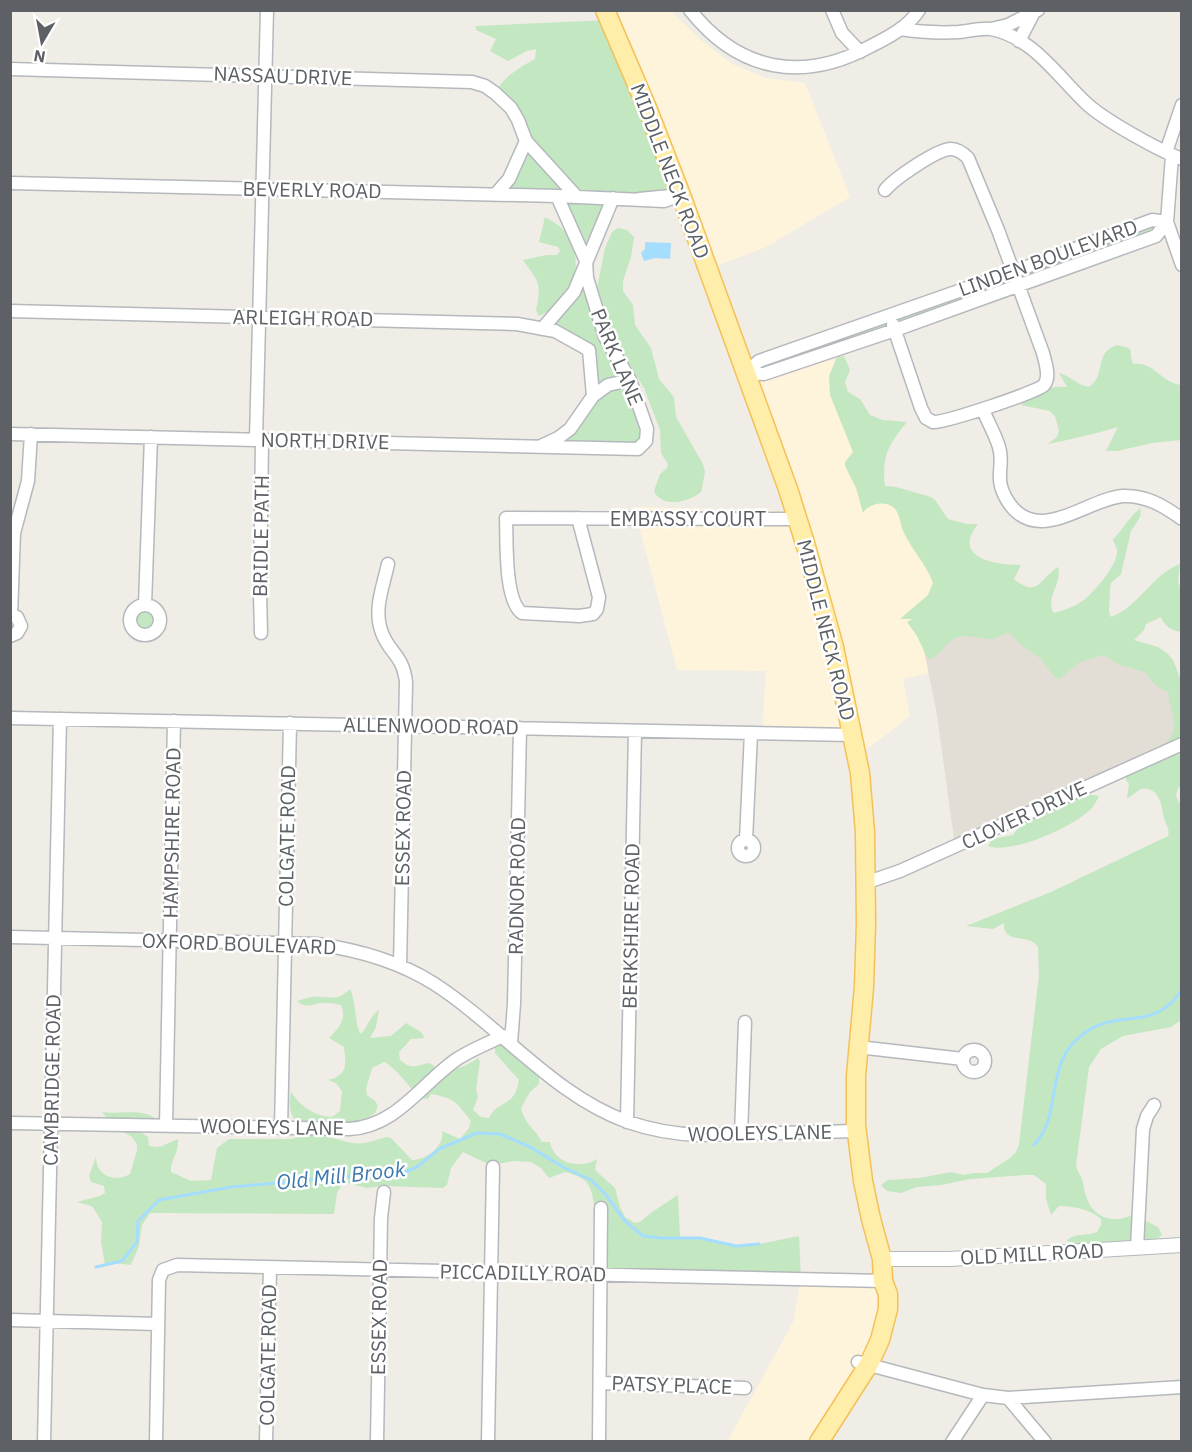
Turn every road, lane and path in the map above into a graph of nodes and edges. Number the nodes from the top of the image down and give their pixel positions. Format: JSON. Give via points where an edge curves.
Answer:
{"nodes":[{"id":1,"x":267,"y":10,"type":"edge"},
{"id":2,"x":605,"y":10,"type":"edge"},
{"id":3,"x":690,"y":10,"type":"edge"},
{"id":4,"x":832,"y":10,"type":"edge"},
{"id":5,"x":919,"y":10,"type":"edge"},
{"id":6,"x":1036,"y":12,"type":"edge"},
{"id":7,"x":900,"y":29,"type":"junction"},
{"id":8,"x":989,"y":29,"type":"junction"},
{"id":9,"x":1019,"y":41,"type":"junction"},
{"id":10,"x":860,"y":52,"type":"junction"},
{"id":11,"x":10,"y":69,"type":"edge"},
{"id":12,"x":265,"y":76,"type":"junction"},
{"id":13,"x":1182,"y":105,"type":"edge"},
{"id":14,"x":526,"y":141,"type":"junction"},
{"id":15,"x":1173,"y":156,"type":"edge"},
{"id":16,"x":10,"y":183,"type":"edge"},
{"id":17,"x":262,"y":189,"type":"junction"},
{"id":18,"x":885,"y":190,"type":"dead end"},
{"id":19,"x":495,"y":195,"type":"junction"},
{"id":20,"x":681,"y":195,"type":"junction"},
{"id":21,"x":557,"y":196,"type":"junction"},
{"id":22,"x":577,"y":197,"type":"junction"},
{"id":23,"x":613,"y":198,"type":"junction"},
{"id":24,"x":1167,"y":222,"type":"junction"},
{"id":25,"x":1112,"y":235,"type":"junction"},
{"id":26,"x":1117,"y":250,"type":"junction"},
{"id":27,"x":586,"y":261,"type":"junction"},
{"id":28,"x":1182,"y":265,"type":"edge"},
{"id":29,"x":1013,"y":272,"type":"junction"},
{"id":30,"x":1019,"y":286,"type":"junction"},
{"id":31,"x":10,"y":311,"type":"edge"},
{"id":32,"x":890,"y":315,"type":"junction"},
{"id":33,"x":259,"y":317,"type":"junction"},
{"id":34,"x":542,"y":329,"type":"junction"},
{"id":35,"x":895,"y":330,"type":"junction"},
{"id":36,"x":605,"y":337,"type":"junction"},
{"id":37,"x":589,"y":350,"type":"junction"},
{"id":38,"x":771,"y":357,"type":"junction"},
{"id":39,"x":775,"y":370,"type":"junction"},
{"id":40,"x":746,"y":373,"type":"junction"},
{"id":41,"x":630,"y":380,"type":"junction"},
{"id":42,"x":593,"y":396,"type":"junction"},
{"id":43,"x":983,"y":410,"type":"junction"},
{"id":44,"x":10,"y":434,"type":"edge"},
{"id":45,"x":31,"y":434,"type":"junction"},
{"id":46,"x":151,"y":437,"type":"junction"},
{"id":47,"x":259,"y":440,"type":"junction"},
{"id":48,"x":539,"y":446,"type":"junction"},
{"id":49,"x":638,"y":449,"type":"joint"},
{"id":50,"x":578,"y":518,"type":"junction"},
{"id":51,"x":797,"y":519,"type":"junction"},
{"id":52,"x":1182,"y":519,"type":"edge"},
{"id":53,"x":388,"y":564,"type":"dead end"},
{"id":54,"x":146,"y":605,"type":"dead end"},
{"id":55,"x":11,"y":615,"type":"edge"},
{"id":56,"x":261,"y":633,"type":"dead end"},
{"id":57,"x":10,"y":636,"type":"edge"},
{"id":58,"x":10,"y":718,"type":"edge"},
{"id":59,"x":60,"y":718,"type":"junction"},
{"id":60,"x":174,"y":721,"type":"junction"},
{"id":61,"x":290,"y":723,"type":"junction"},
{"id":62,"x":405,"y":726,"type":"junction"},
{"id":63,"x":520,"y":728,"type":"junction"},
{"id":64,"x":636,"y":731,"type":"junction"},
{"id":65,"x":751,"y":733,"type":"junction"},
{"id":66,"x":852,"y":735,"type":"junction"},
{"id":67,"x":1182,"y":744,"type":"edge"},
{"id":68,"x":746,"y":840,"type":"dead end"},
{"id":69,"x":865,"y":883,"type":"junction"},
{"id":70,"x":10,"y":937,"type":"edge"},
{"id":71,"x":55,"y":938,"type":"junction"},
{"id":72,"x":170,"y":941,"type":"junction"},
{"id":73,"x":285,"y":944,"type":"junction"},
{"id":74,"x":400,"y":966,"type":"junction"},
{"id":75,"x":744,"y":1022,"type":"dead end"},
{"id":76,"x":507,"y":1040,"type":"junction"},
{"id":77,"x":858,"y":1047,"type":"junction"},
{"id":78,"x":963,"y":1059,"type":"dead end"},
{"id":79,"x":1154,"y":1105,"type":"dead end"},
{"id":80,"x":627,"y":1122,"type":"junction"},
{"id":81,"x":10,"y":1123,"type":"edge"},
{"id":82,"x":51,"y":1123,"type":"junction"},
{"id":83,"x":166,"y":1125,"type":"junction"},
{"id":84,"x":281,"y":1128,"type":"junction"},
{"id":85,"x":856,"y":1131,"type":"junction"},
{"id":86,"x":741,"y":1135,"type":"junction"},
{"id":87,"x":493,"y":1167,"type":"dead end"},
{"id":88,"x":384,"y":1192,"type":"dead end"},
{"id":89,"x":601,"y":1208,"type":"dead end"},
{"id":90,"x":1182,"y":1245,"type":"edge"},
{"id":91,"x":1137,"y":1248,"type":"junction"},
{"id":92,"x":882,"y":1260,"type":"junction"},
{"id":93,"x":270,"y":1268,"type":"junction"},
{"id":94,"x":380,"y":1270,"type":"junction"},
{"id":95,"x":491,"y":1272,"type":"junction"},
{"id":96,"x":602,"y":1274,"type":"junction"},
{"id":97,"x":883,"y":1281,"type":"junction"},
{"id":98,"x":10,"y":1320,"type":"edge"},
{"id":99,"x":47,"y":1321,"type":"junction"},
{"id":100,"x":158,"y":1324,"type":"junction"},
{"id":101,"x":864,"y":1363,"type":"junction"},
{"id":102,"x":600,"y":1383,"type":"junction"},
{"id":103,"x":1182,"y":1387,"type":"edge"},
{"id":104,"x":745,"y":1388,"type":"dead end"},
{"id":105,"x":983,"y":1395,"type":"junction"},
{"id":106,"x":1008,"y":1398,"type":"junction"},
{"id":107,"x":44,"y":1442,"type":"edge"},
{"id":108,"x":156,"y":1442,"type":"edge"},
{"id":109,"x":266,"y":1442,"type":"edge"},
{"id":110,"x":377,"y":1442,"type":"edge"},
{"id":111,"x":488,"y":1442,"type":"edge"},
{"id":112,"x":599,"y":1442,"type":"edge"},
{"id":113,"x":805,"y":1442,"type":"edge"},
{"id":114,"x":819,"y":1442,"type":"edge"},
{"id":115,"x":952,"y":1442,"type":"edge"},
{"id":116,"x":1045,"y":1442,"type":"edge"}],
"edges":[{"from":1,"to":12,"type":"street","name":"BRIDLE PATH"},
{"from":2,"to":20,"type":"main road","name":"MIDDLE NECK ROAD"},
{"from":3,"to":10,"type":"street","via":[[728,46],[773,66],[810,68]]},
{"from":4,"to":10,"type":"street","via":[[842,33]]},
{"from":5,"to":7,"type":"street"},
{"from":6,"to":8,"type":"street"},
{"from":6,"to":9,"type":"street"},
{"from":7,"to":8,"type":"street","via":[[942,33]]},
{"from":7,"to":10,"type":"street"},
{"from":8,"to":9,"type":"street"},
{"from":9,"to":15,"type":"street","via":[[1046,61],[1089,105]]},
{"from":11,"to":12,"type":"street","name":"NASSAU DRIVE"},
{"from":12,"to":14,"type":"street","name":"NASSAU DRIVE","via":[[478,83],[511,108]]},
{"from":12,"to":17,"type":"street","name":"BRIDLE PATH"},
{"from":13,"to":15,"type":"street"},
{"from":14,"to":19,"type":"street","via":[[509,178]]},
{"from":14,"to":22,"type":"street","name":"NASSAU DRIVE"},
{"from":15,"to":24,"type":"street"},
{"from":16,"to":17,"type":"street","name":"BEVERLY ROAD"},
{"from":17,"to":19,"type":"street","name":"BEVERLY ROAD"},
{"from":17,"to":33,"type":"street","name":"BRIDLE PATH"},
{"from":18,"to":29,"type":"street","via":[[906,171],[946,150],[961,152],[976,176]]},
{"from":19,"to":21,"type":"street","name":"BEVERLY ROAD"},
{"from":20,"to":23,"type":"street","name":"BEVERLY ROAD","via":[[664,201]]},
{"from":20,"to":40,"type":"main road","name":"MIDDLE NECK ROAD"},
{"from":21,"to":22,"type":"street","name":"BEVERLY ROAD"},
{"from":21,"to":27,"type":"street","name":"PARK LANE"},
{"from":22,"to":23,"type":"street","name":"BEVERLY ROAD"},
{"from":23,"to":27,"type":"street","name":"PARK LANE"},
{"from":24,"to":25,"type":"street","name":"LINDEN BOULEVARD","via":[[1152,220]]},
{"from":24,"to":26,"type":"street","name":"LINDEN BOULEVARD","via":[[1156,236]]},
{"from":24,"to":28,"type":"street"},
{"from":25,"to":26,"type":"street"},
{"from":25,"to":29,"type":"street","name":"LINDEN BOULEVARD"},
{"from":26,"to":30,"type":"street","name":"LINDEN BOULEVARD"},
{"from":27,"to":34,"type":"street","name":"PARK LANE","via":[[574,292]]},
{"from":27,"to":36,"type":"street","name":"PARK LANE","via":[[587,278]]},
{"from":29,"to":30,"type":"street"},
{"from":29,"to":32,"type":"street","name":"LINDEN BOULEVARD"},
{"from":30,"to":35,"type":"street","name":"LINDEN BOULEVARD"},
{"from":30,"to":43,"type":"street","via":[[1043,353],[1047,379],[1041,387]]},
{"from":31,"to":33,"type":"street","name":"ARLEIGH ROAD"},
{"from":32,"to":35,"type":"street"},
{"from":32,"to":38,"type":"street","name":"LINDEN BOULEVARD"},
{"from":33,"to":34,"type":"street","name":"ARLEIGH ROAD","via":[[470,321]]},
{"from":33,"to":47,"type":"street","name":"BRIDLE PATH"},
{"from":34,"to":37,"type":"street","name":"ARLEIGH ROAD","via":[[555,331]]},
{"from":35,"to":39,"type":"street","name":"LINDEN BOULEVARD"},
{"from":35,"to":43,"type":"street","via":[[926,418],[936,423]]},
{"from":36,"to":37,"type":"street"},
{"from":36,"to":41,"type":"street","name":"PARK LANE"},
{"from":37,"to":42,"type":"street"},
{"from":38,"to":39,"type":"street"},
{"from":38,"to":40,"type":"street","name":"LINDEN BOULEVARD","via":[[759,361]]},
{"from":39,"to":40,"type":"street","name":"LINDEN BOULEVARD"},
{"from":40,"to":51,"type":"main road","name":"MIDDLE NECK ROAD"},
{"from":41,"to":42,"type":"street","via":[[608,386]]},
{"from":41,"to":49,"type":"street","name":"PARK LANE","via":[[647,433],[646,441]]},
{"from":42,"to":48,"type":"street","name":"PARK LANE","via":[[570,429]]},
{"from":43,"to":52,"type":"street","via":[[1000,449],[1003,493],[1023,516],[1042,522],[1055,520],[1125,496],[1145,498]]},
{"from":44,"to":45,"type":"street","name":"NORTH DRIVE"},
{"from":45,"to":46,"type":"street","name":"NORTH DRIVE"},
{"from":45,"to":55,"type":"street","via":[[28,481],[14,533]]},
{"from":46,"to":47,"type":"street","name":"NORTH DRIVE"},
{"from":46,"to":54,"type":"street"},
{"from":47,"to":48,"type":"street","name":"NORTH DRIVE"},
{"from":47,"to":56,"type":"street","name":"BRIDLE PATH"},
{"from":48,"to":49,"type":"street","name":"NORTH DRIVE"},
{"from":50,"to":50,"type":"street","name":"EMBASSY COURT","via":[[599,597],[597,609],[593,614],[579,616],[522,614],[513,598],[506,518]]},
{"from":50,"to":51,"type":"street","name":"EMBASSY COURT"},
{"from":51,"to":66,"type":"main road","name":"MIDDLE NECK ROAD","via":[[834,647]]},
{"from":53,"to":62,"type":"street","name":"ESSEX ROAD","via":[[378,616],[382,633],[404,669]]},
{"from":55,"to":57,"type":"street","via":[[21,626]]},
{"from":58,"to":59,"type":"street","name":"ALLENWOOD ROAD"},
{"from":59,"to":60,"type":"street","name":"ALLENWOOD ROAD"},
{"from":59,"to":71,"type":"street","name":"CAMBRIDGE ROAD"},
{"from":60,"to":61,"type":"street","name":"ALLENWOOD ROAD"},
{"from":60,"to":72,"type":"street","name":"HAMPSHIRE ROAD"},
{"from":61,"to":62,"type":"street","name":"ALLENWOOD ROAD"},
{"from":61,"to":73,"type":"street","name":"COLGATE ROAD"},
{"from":62,"to":63,"type":"street","name":"ALLENWOOD ROAD"},
{"from":62,"to":74,"type":"street","name":"ESSEX ROAD"},
{"from":63,"to":64,"type":"street","name":"ALLENWOOD ROAD"},
{"from":63,"to":76,"type":"street","name":"RADNOR ROAD","via":[[514,1004]]},
{"from":64,"to":65,"type":"street","name":"ALLENWOOD ROAD"},
{"from":64,"to":80,"type":"street","name":"BERKSHIRE ROAD"},
{"from":65,"to":66,"type":"street","name":"ALLENWOOD ROAD"},
{"from":65,"to":68,"type":"street"},
{"from":66,"to":69,"type":"main road","name":"MIDDLE NECK ROAD","via":[[862,794]]},
{"from":67,"to":69,"type":"street","name":"CLOVER DRIVE","via":[[900,871]]},
{"from":69,"to":77,"type":"main road","name":"MIDDLE NECK ROAD","via":[[864,987]]},
{"from":70,"to":71,"type":"street","name":"OXFORD BOULEVARD"},
{"from":71,"to":72,"type":"street","name":"OXFORD BOULEVARD"},
{"from":71,"to":82,"type":"street","name":"CAMBRIDGE ROAD"},
{"from":72,"to":73,"type":"street","name":"OXFORD BOULEVARD"},
{"from":72,"to":83,"type":"street","name":"HAMPSHIRE ROAD"},
{"from":73,"to":74,"type":"street","name":"OXFORD BOULEVARD","via":[[345,948]]},
{"from":73,"to":84,"type":"street","name":"COLGATE ROAD"},
{"from":74,"to":76,"type":"street","name":"OXFORD BOULEVARD","via":[[433,983]]},
{"from":75,"to":86,"type":"street"},
{"from":76,"to":80,"type":"street","name":"WOOLEYS LANE","via":[[579,1098]]},
{"from":76,"to":84,"type":"street","name":"WOOLEYS LANE","via":[[457,1059],[406,1105],[376,1124],[358,1129]]},
{"from":77,"to":78,"type":"street"},
{"from":77,"to":85,"type":"main road","name":"MIDDLE NECK ROAD"},
{"from":79,"to":91,"type":"street","via":[[1143,1129]]},
{"from":80,"to":86,"type":"street","name":"WOOLEYS LANE","via":[[675,1134]]},
{"from":81,"to":82,"type":"street","name":"WOOLEYS LANE"},
{"from":82,"to":83,"type":"street","name":"WOOLEYS LANE"},
{"from":82,"to":99,"type":"street","name":"CAMBRIDGE ROAD"},
{"from":83,"to":84,"type":"street","name":"WOOLEYS LANE"},
{"from":85,"to":86,"type":"street","name":"WOOLEYS LANE"},
{"from":85,"to":92,"type":"main road","name":"MIDDLE NECK ROAD"},
{"from":87,"to":95,"type":"street"},
{"from":88,"to":94,"type":"street","name":"ESSEX ROAD"},
{"from":89,"to":96,"type":"street"},
{"from":90,"to":91,"type":"street","name":"OLD MILL ROAD"},
{"from":91,"to":92,"type":"street","name":"OLD MILL ROAD"},
{"from":92,"to":97,"type":"main road","name":"MIDDLE NECK ROAD"},
{"from":93,"to":94,"type":"street","name":"PICCADILLY ROAD"},
{"from":93,"to":100,"type":"street","name":"PICCADILLY ROAD","via":[[177,1265],[163,1270],[159,1280]]},
{"from":93,"to":109,"type":"street","name":"COLGATE ROAD"},
{"from":94,"to":95,"type":"street","name":"PICCADILLY ROAD"},
{"from":94,"to":110,"type":"street","name":"ESSEX ROAD"},
{"from":95,"to":96,"type":"street","name":"PICCADILLY ROAD"},
{"from":95,"to":111,"type":"street"},
{"from":96,"to":97,"type":"street","name":"PICCADILLY ROAD"},
{"from":96,"to":102,"type":"street"},
{"from":97,"to":101,"type":"main road","name":"MIDDLE NECK ROAD"},
{"from":98,"to":99,"type":"street"},
{"from":99,"to":100,"type":"street"},
{"from":99,"to":107,"type":"street","name":"CAMBRIDGE ROAD"},
{"from":100,"to":108,"type":"street"},
{"from":101,"to":105,"type":"street"},
{"from":101,"to":113,"type":"main road","name":"MIDDLE NECK ROAD"},
{"from":101,"to":114,"type":"main road","name":"MIDDLE NECK ROAD"},
{"from":102,"to":104,"type":"street","name":"PATSY PLACE"},
{"from":102,"to":112,"type":"street"},
{"from":103,"to":106,"type":"street"},
{"from":105,"to":106,"type":"street"},
{"from":105,"to":115,"type":"street"},
{"from":106,"to":116,"type":"street"}]}
